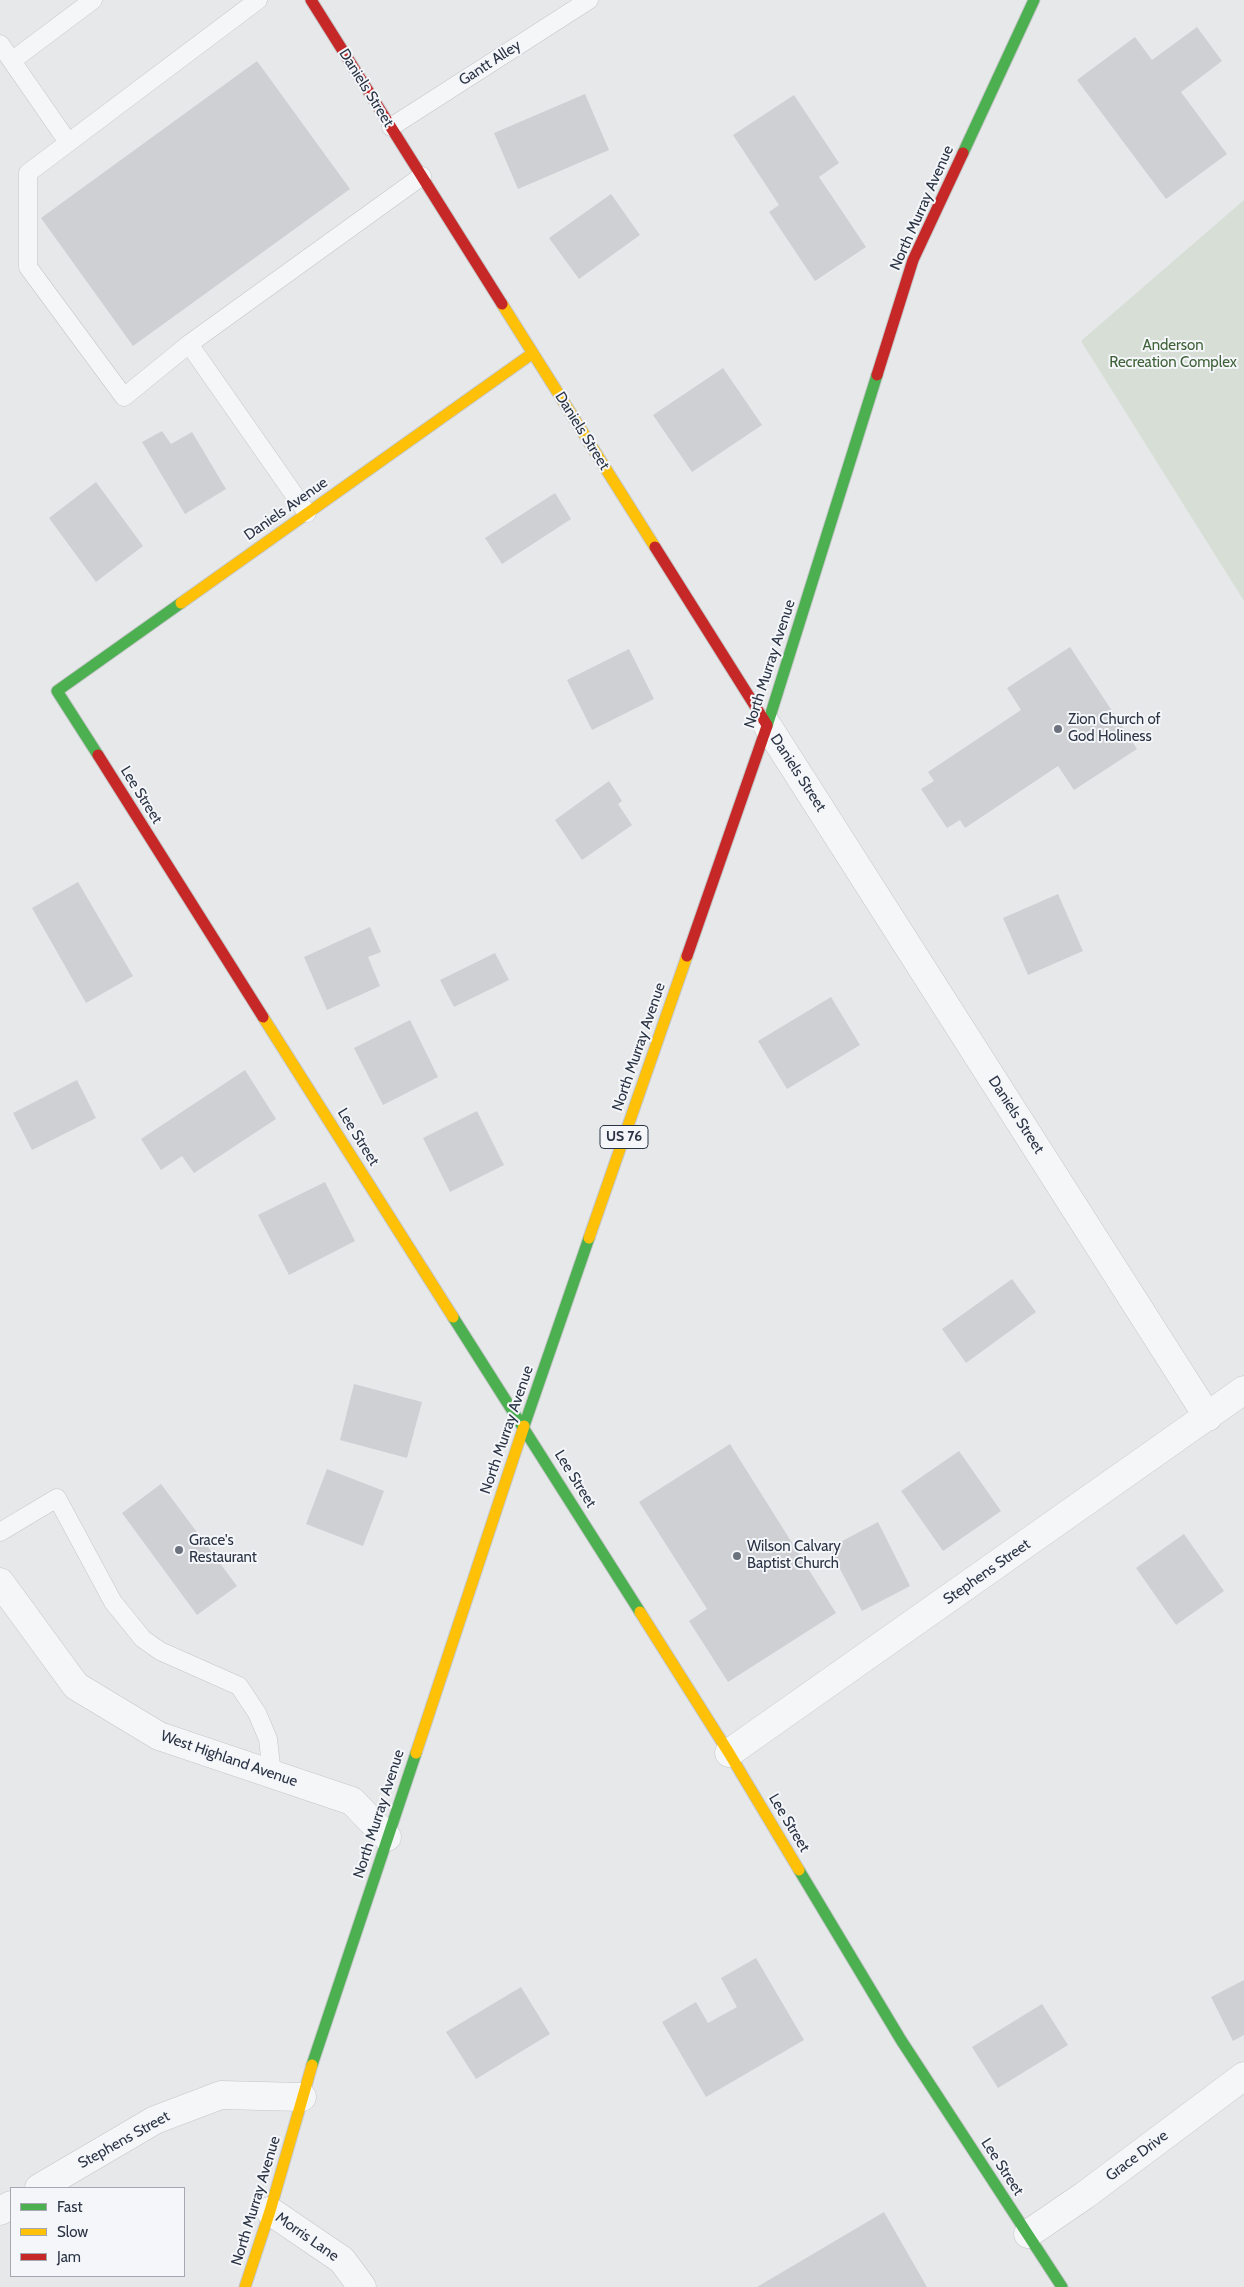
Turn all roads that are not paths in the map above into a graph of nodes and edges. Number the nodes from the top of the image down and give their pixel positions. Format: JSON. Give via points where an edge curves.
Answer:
{"nodes":[{"id":1,"x":93,"y":0,"type":"edge"},
{"id":2,"x":258,"y":0,"type":"edge"},
{"id":3,"x":311,"y":0,"type":"edge"},
{"id":4,"x":590,"y":0,"type":"edge"},
{"id":5,"x":1034,"y":0,"type":"edge"},
{"id":6,"x":0,"y":44,"type":"edge"},
{"id":7,"x":13,"y":60,"type":"junction"},
{"id":8,"x":391,"y":127,"type":"junction"},
{"id":9,"x":68,"y":142,"type":"junction"},
{"id":10,"x":422,"y":176,"type":"junction"},
{"id":11,"x":189,"y":344,"type":"junction"},
{"id":12,"x":532,"y":353,"type":"junction"},
{"id":13,"x":307,"y":513,"type":"junction"},
{"id":14,"x":57,"y":690,"type":"joint"},
{"id":15,"x":767,"y":725,"type":"junction"},
{"id":16,"x":1244,"y":1390,"type":"edge"},
{"id":17,"x":1208,"y":1417,"type":"junction"},
{"id":18,"x":524,"y":1426,"type":"junction"},
{"id":19,"x":0,"y":1532,"type":"edge"},
{"id":20,"x":0,"y":1582,"type":"edge"},
{"id":21,"x":730,"y":1753,"type":"junction"},
{"id":22,"x":272,"y":1774,"type":"junction"},
{"id":23,"x":387,"y":1837,"type":"junction"},
{"id":24,"x":1244,"y":2076,"type":"edge"},
{"id":25,"x":302,"y":2097,"type":"junction"},
{"id":26,"x":41,"y":2187,"type":"edge"},
{"id":27,"x":270,"y":2211,"type":"junction"},
{"id":28,"x":1028,"y":2234,"type":"junction"},
{"id":29,"x":245,"y":2287,"type":"edge"},
{"id":30,"x":362,"y":2287,"type":"edge"},
{"id":31,"x":1062,"y":2287,"type":"edge"}],
"edges":[{"from":1,"to":7,"type":"lane"},
{"from":2,"to":9,"type":"lane"},
{"from":3,"to":8,"type":"street","name":"Daniels Street"},
{"from":4,"to":8,"type":"lane","name":"Gantt Alley"},
{"from":5,"to":15,"type":"street","name":"North Murray Avenue","number":"US 76","via":[[913,260]]},
{"from":6,"to":7,"type":"lane"},
{"from":7,"to":9,"type":"lane"},
{"from":8,"to":10,"type":"street","name":"Daniels Street"},
{"from":9,"to":11,"type":"lane","via":[[28,173],[28,267],[124,397]]},
{"from":10,"to":11,"type":"lane"},
{"from":10,"to":12,"type":"street","name":"Daniels Street"},
{"from":11,"to":13,"type":"lane"},
{"from":12,"to":13,"type":"street","name":"Daniels Avenue"},
{"from":12,"to":15,"type":"street","name":"Daniels Street"},
{"from":13,"to":14,"type":"street","name":"Daniels Avenue"},
{"from":14,"to":18,"type":"street","name":"Lee Street"},
{"from":15,"to":17,"type":"street","name":"Daniels Street"},
{"from":15,"to":18,"type":"street","name":"North Murray Avenue","number":"US 76"},
{"from":16,"to":17,"type":"street","name":"Stephens Street"},
{"from":17,"to":21,"type":"street","name":"Stephens Street"},
{"from":18,"to":21,"type":"street","name":"Lee Street"},
{"from":18,"to":23,"type":"street","name":"North Murray Avenue","number":"US 76"},
{"from":19,"to":22,"type":"lane","via":[[57,1498],[113,1602],[143,1639],[160,1651],[239,1686],[257,1713],[268,1739]]},
{"from":20,"to":22,"type":"street","name":"West Highland Avenue","via":[[76,1686],[160,1736]]},
{"from":21,"to":28,"type":"street","name":"Lee Street","via":[[902,2040]]},
{"from":22,"to":23,"type":"street","name":"West Highland Avenue","via":[[352,1801]]},
{"from":23,"to":25,"type":"street","name":"North Murray Avenue","number":"US 76"},
{"from":24,"to":28,"type":"street","name":"Grace Drive"},
{"from":25,"to":26,"type":"street","name":"Stephens Street","via":[[221,2095],[155,2120]]},
{"from":25,"to":27,"type":"street","name":"North Murray Avenue","number":"US 76"},
{"from":27,"to":29,"type":"street","name":"North Murray Avenue","number":"US 76"},
{"from":27,"to":30,"type":"street","name":"Morris Lane","via":[[342,2260]]},
{"from":28,"to":31,"type":"street","name":"Lee Street"}]}
